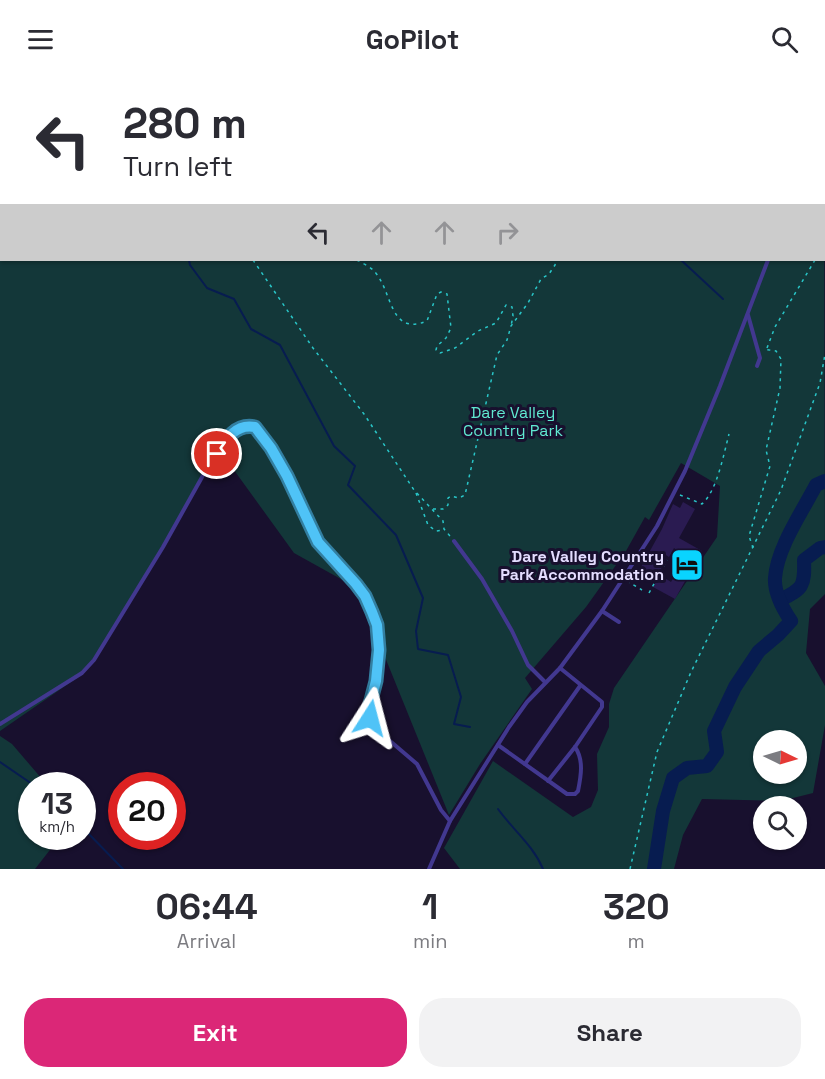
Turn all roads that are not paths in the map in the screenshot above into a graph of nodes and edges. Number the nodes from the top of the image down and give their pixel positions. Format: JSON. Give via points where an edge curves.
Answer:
{"nodes":[{"id":1,"x":768,"y":261,"type":"edge"},
{"id":2,"x":748,"y":314,"type":"junction"},
{"id":3,"x":757,"y":366,"type":"dead end"},
{"id":4,"x":454,"y":541,"type":"road end"},
{"id":5,"x":602,"y":611,"type":"junction"},
{"id":6,"x":619,"y":622,"type":"dead end"},
{"id":7,"x":560,"y":668,"type":"junction"},
{"id":8,"x":545,"y":682,"type":"junction"},
{"id":9,"x":580,"y":686,"type":"junction"},
{"id":10,"x":0,"y":724,"type":"edge"},
{"id":11,"x":498,"y":746,"type":"junction"},
{"id":12,"x":575,"y":747,"type":"junction"},
{"id":13,"x":525,"y":764,"type":"junction"},
{"id":14,"x":548,"y":781,"type":"junction"},
{"id":15,"x":450,"y":821,"type":"junction"},
{"id":16,"x":429,"y":869,"type":"edge"}],
"edges":[{"from":1,"to":2,"type":"lane"},
{"from":2,"to":3,"type":"lane","via":[[760,358]]},
{"from":2,"to":5,"type":"lane","via":[[674,492],[657,526]]},
{"from":4,"to":8,"type":"lane","via":[[482,579],[528,665]]},
{"from":5,"to":6,"type":"lane"},
{"from":5,"to":7,"type":"lane"},
{"from":7,"to":8,"type":"lane"},
{"from":7,"to":9,"type":"lane"},
{"from":8,"to":11,"type":"lane"},
{"from":9,"to":12,"type":"lane","via":[[602,702],[602,707]]},
{"from":9,"to":13,"type":"lane"},
{"from":10,"to":15,"type":"lane","via":[[82,673],[94,660],[227,438],[247,426],[255,427],[287,476],[318,542],[365,596],[375,618],[379,650],[370,718],[376,729],[417,764]]},
{"from":11,"to":13,"type":"lane"},
{"from":11,"to":15,"type":"lane"},
{"from":12,"to":14,"type":"lane"},
{"from":12,"to":14,"type":"lane","via":[[582,757],[577,793],[567,794]]},
{"from":13,"to":14,"type":"lane"},
{"from":15,"to":16,"type":"lane"}]}
